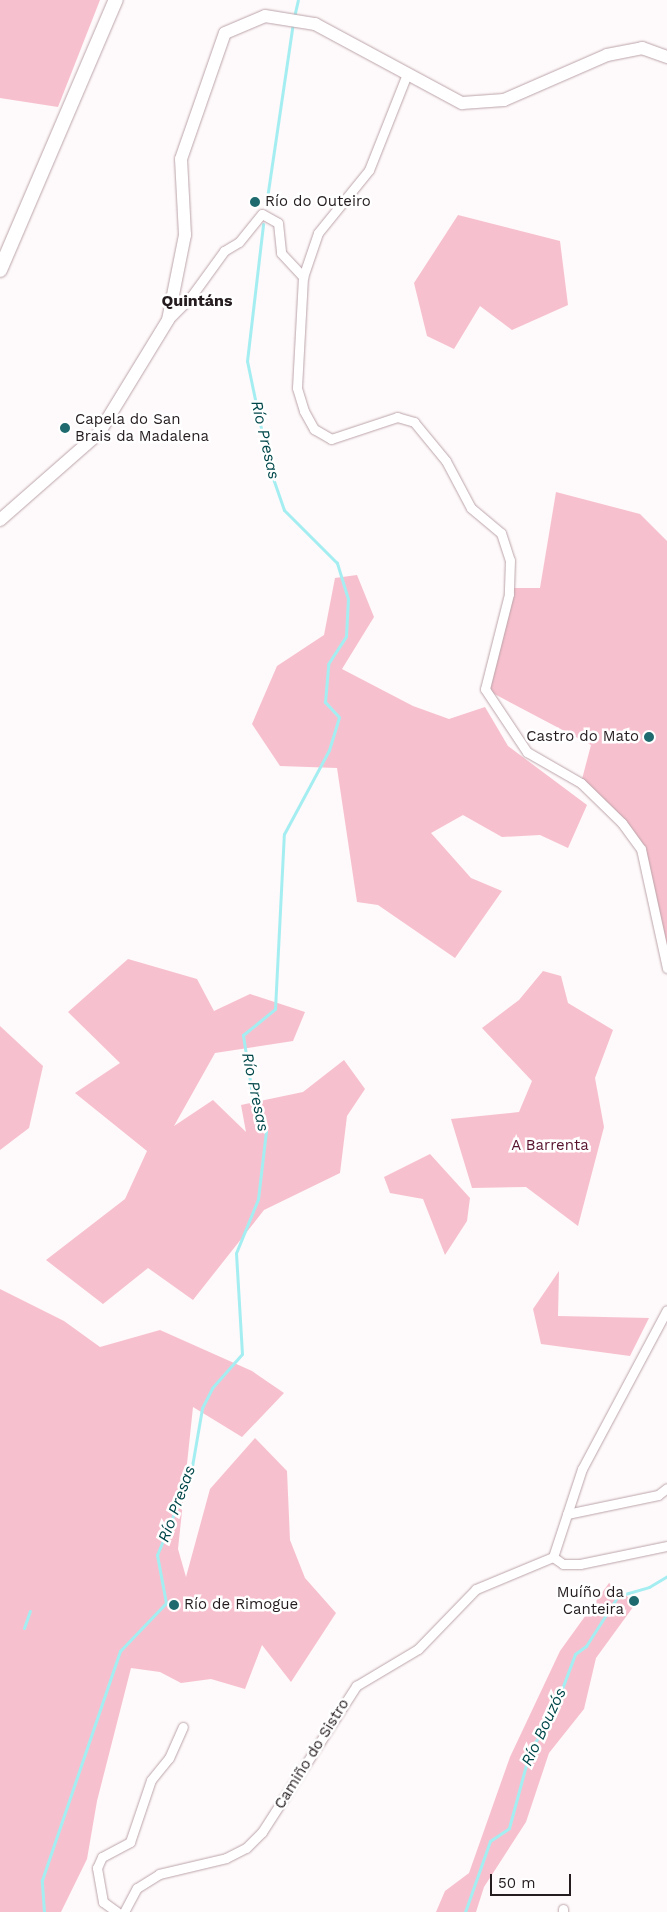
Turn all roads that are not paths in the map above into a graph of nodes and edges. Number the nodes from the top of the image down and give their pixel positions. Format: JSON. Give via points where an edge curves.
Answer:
{"nodes":[{"id":1,"x":116,"y":0,"type":"edge"},
{"id":2,"x":667,"y":57,"type":"edge"},
{"id":3,"x":407,"y":74,"type":"junction"},
{"id":4,"x":0,"y":270,"type":"edge"},
{"id":5,"x":303,"y":277,"type":"junction"},
{"id":6,"x":168,"y":320,"type":"junction"},
{"id":7,"x":0,"y":520,"type":"edge"},
{"id":8,"x":667,"y":968,"type":"edge"},
{"id":9,"x":667,"y":1310,"type":"edge"},
{"id":10,"x":667,"y":1488,"type":"edge"},
{"id":11,"x":567,"y":1514,"type":"junction"},
{"id":12,"x":667,"y":1546,"type":"edge"},
{"id":13,"x":553,"y":1557,"type":"junction"},
{"id":14,"x":183,"y":1727,"type":"dead end"},
{"id":15,"x":117,"y":1912,"type":"edge"},
{"id":16,"x":124,"y":1912,"type":"edge"}],
"edges":[{"from":1,"to":4,"type":"main road"},
{"from":2,"to":3,"type":"street","via":[[642,48],[608,55],[504,100],[462,103]]},
{"from":3,"to":5,"type":"street","via":[[369,170],[318,233]]},
{"from":3,"to":6,"type":"street","via":[[315,24],[265,16],[225,33],[181,159],[185,235]]},
{"from":5,"to":6,"type":"street","via":[[280,253],[278,223],[262,214],[239,242],[224,250],[190,298]]},
{"from":5,"to":8,"type":"street","via":[[297,388],[314,430],[331,439],[397,417],[414,422],[446,461],[471,508],[501,533],[510,560],[509,594],[485,689],[527,752],[580,784],[622,823],[641,849]]},
{"from":6,"to":7,"type":"street","via":[[99,433]]},
{"from":9,"to":11,"type":"street","via":[[582,1470]]},
{"from":10,"to":11,"type":"street","via":[[658,1495]]},
{"from":11,"to":13,"type":"street"},
{"from":12,"to":13,"type":"street","via":[[580,1564],[563,1564]]},
{"from":13,"to":16,"type":"street","name":"Camiño do Sistro","via":[[476,1589],[418,1649],[356,1686],[262,1832],[246,1848],[226,1858],[159,1874],[137,1888]]},
{"from":14,"to":15,"type":"street","via":[[169,1758],[151,1780],[130,1842],[102,1857],[97,1868],[103,1902]]}]}
